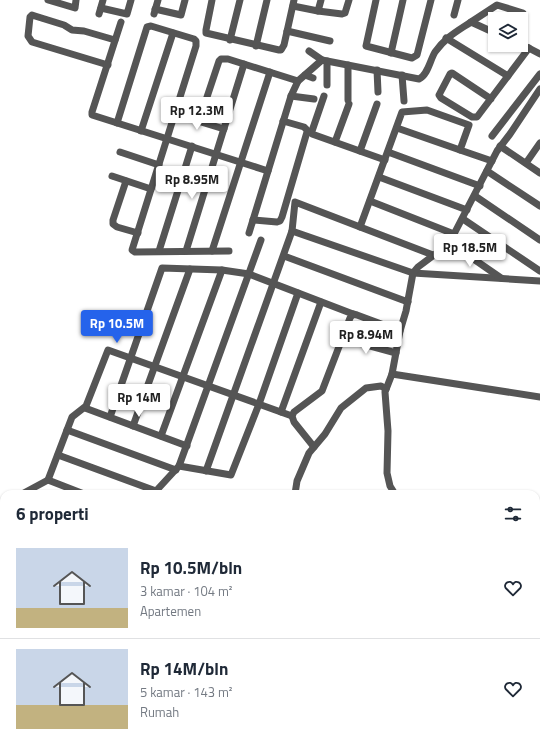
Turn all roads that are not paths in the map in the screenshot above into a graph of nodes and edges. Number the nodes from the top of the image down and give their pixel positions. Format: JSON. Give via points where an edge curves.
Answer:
{"nodes":[{"id":1,"x":48,"y":0,"type":"edge"},
{"id":2,"x":76,"y":0,"type":"edge"},
{"id":3,"x":103,"y":0,"type":"edge"},
{"id":4,"x":130,"y":0,"type":"edge"},
{"id":5,"x":158,"y":0,"type":"edge"},
{"id":6,"x":185,"y":0,"type":"edge"},
{"id":7,"x":212,"y":0,"type":"edge"},
{"id":8,"x":240,"y":0,"type":"edge"},
{"id":9,"x":267,"y":0,"type":"edge"},
{"id":10,"x":321,"y":0,"type":"edge"},
{"id":11,"x":349,"y":0,"type":"edge"},
{"id":12,"x":376,"y":0,"type":"edge"},
{"id":13,"x":403,"y":0,"type":"edge"},
{"id":14,"x":431,"y":0,"type":"edge"},
{"id":15,"x":458,"y":0,"type":"edge"},
{"id":16,"x":294,"y":3,"type":"edge"},
{"id":17,"x":318,"y":12,"type":"junction"},
{"id":18,"x":520,"y":12,"type":"edge"},
{"id":19,"x":454,"y":15,"type":"dead end"},
{"id":20,"x":121,"y":22,"type":"dead end"},
{"id":21,"x":471,"y":22,"type":"junction"},
{"id":22,"x":488,"y":30,"type":"edge"},
{"id":23,"x":287,"y":31,"type":"junction"},
{"id":24,"x":173,"y":32,"type":"junction"},
{"id":25,"x":446,"y":38,"type":"junction"},
{"id":26,"x":115,"y":40,"type":"junction"},
{"id":27,"x":230,"y":40,"type":"junction"},
{"id":28,"x":330,"y":41,"type":"dead end"},
{"id":29,"x":256,"y":46,"type":"junction"},
{"id":30,"x":528,"y":48,"type":"edge"},
{"id":31,"x":308,"y":51,"type":"dead end"},
{"id":32,"x":525,"y":52,"type":"edge"},
{"id":33,"x":391,"y":53,"type":"junction"},
{"id":34,"x":540,"y":54,"type":"edge"},
{"id":35,"x":324,"y":60,"type":"junction"},
{"id":36,"x":244,"y":64,"type":"junction"},
{"id":37,"x":348,"y":65,"type":"junction"},
{"id":38,"x":108,"y":66,"type":"junction"},
{"id":39,"x":377,"y":70,"type":"junction"},
{"id":40,"x":270,"y":72,"type":"junction"},
{"id":41,"x":304,"y":74,"type":"junction"},
{"id":42,"x":540,"y":74,"type":"edge"},
{"id":43,"x":402,"y":75,"type":"junction"},
{"id":44,"x":508,"y":76,"type":"junction"},
{"id":45,"x":313,"y":78,"type":"dead end"},
{"id":46,"x":298,"y":81,"type":"junction"},
{"id":47,"x":327,"y":85,"type":"dead end"},
{"id":48,"x":540,"y":89,"type":"edge"},
{"id":49,"x":378,"y":92,"type":"dead end"},
{"id":50,"x":291,"y":96,"type":"junction"},
{"id":51,"x":324,"y":96,"type":"dead end"},
{"id":52,"x":314,"y":99,"type":"dead end"},
{"id":53,"x":491,"y":99,"type":"junction"},
{"id":54,"x":404,"y":101,"type":"dead end"},
{"id":55,"x":377,"y":104,"type":"dead end"},
{"id":56,"x":175,"y":114,"type":"junction"},
{"id":57,"x":199,"y":121,"type":"junction"},
{"id":58,"x":283,"y":121,"type":"junction"},
{"id":59,"x":117,"y":123,"type":"junction"},
{"id":60,"x":397,"y":128,"type":"junction"},
{"id":61,"x":224,"y":129,"type":"junction"},
{"id":62,"x":141,"y":131,"type":"junction"},
{"id":63,"x":492,"y":136,"type":"dead end"},
{"id":64,"x":167,"y":139,"type":"junction"},
{"id":65,"x":335,"y":142,"type":"junction"},
{"id":66,"x":540,"y":143,"type":"edge"},
{"id":67,"x":192,"y":146,"type":"junction"},
{"id":68,"x":500,"y":146,"type":"junction"},
{"id":69,"x":460,"y":150,"type":"junction"},
{"id":70,"x":360,"y":151,"type":"junction"},
{"id":71,"x":120,"y":152,"type":"dead end"},
{"id":72,"x":388,"y":152,"type":"junction"},
{"id":73,"x":216,"y":154,"type":"junction"},
{"id":74,"x":385,"y":160,"type":"junction"},
{"id":75,"x":492,"y":161,"type":"junction"},
{"id":76,"x":241,"y":162,"type":"junction"},
{"id":77,"x":526,"y":163,"type":"junction"},
{"id":78,"x":159,"y":164,"type":"junction"},
{"id":79,"x":268,"y":170,"type":"junction"},
{"id":80,"x":486,"y":171,"type":"junction"},
{"id":81,"x":540,"y":173,"type":"edge"},
{"id":82,"x":112,"y":176,"type":"dead end"},
{"id":83,"x":379,"y":178,"type":"junction"},
{"id":84,"x":126,"y":181,"type":"junction"},
{"id":85,"x":480,"y":186,"type":"junction"},
{"id":86,"x":151,"y":189,"type":"junction"},
{"id":87,"x":475,"y":196,"type":"junction"},
{"id":88,"x":370,"y":201,"type":"junction"},
{"id":89,"x":540,"y":206,"type":"edge"},
{"id":90,"x":467,"y":210,"type":"junction"},
{"id":91,"x":463,"y":219,"type":"junction"},
{"id":92,"x":252,"y":220,"type":"junction"},
{"id":93,"x":360,"y":227,"type":"junction"},
{"id":94,"x":292,"y":231,"type":"junction"},
{"id":95,"x":138,"y":233,"type":"junction"},
{"id":96,"x":249,"y":233,"type":"dead end"},
{"id":97,"x":454,"y":234,"type":"junction"},
{"id":98,"x":261,"y":240,"type":"dead end"},
{"id":99,"x":540,"y":240,"type":"edge"},
{"id":100,"x":449,"y":242,"type":"junction"},
{"id":101,"x":159,"y":251,"type":"junction"},
{"id":102,"x":186,"y":251,"type":"junction"},
{"id":103,"x":212,"y":251,"type":"junction"},
{"id":104,"x":229,"y":251,"type":"dead end"},
{"id":105,"x":433,"y":255,"type":"junction"},
{"id":106,"x":284,"y":256,"type":"junction"},
{"id":107,"x":190,"y":269,"type":"junction"},
{"id":108,"x":222,"y":270,"type":"junction"},
{"id":109,"x":540,"y":271,"type":"edge"},
{"id":110,"x":249,"y":274,"type":"junction"},
{"id":111,"x":413,"y":274,"type":"junction"},
{"id":112,"x":502,"y":278,"type":"junction"},
{"id":113,"x":540,"y":281,"type":"edge"},
{"id":114,"x":274,"y":284,"type":"junction"},
{"id":115,"x":298,"y":293,"type":"junction"},
{"id":116,"x":322,"y":302,"type":"junction"},
{"id":117,"x":408,"y":302,"type":"junction"},
{"id":118,"x":353,"y":314,"type":"junction"},
{"id":119,"x":400,"y":331,"type":"junction"},
{"id":120,"x":341,"y":338,"type":"junction"},
{"id":121,"x":396,"y":353,"type":"junction"},
{"id":122,"x":131,"y":358,"type":"junction"},
{"id":123,"x":154,"y":367,"type":"junction"},
{"id":124,"x":392,"y":374,"type":"junction"},
{"id":125,"x":182,"y":376,"type":"junction"},
{"id":126,"x":209,"y":386,"type":"junction"},
{"id":127,"x":386,"y":389,"type":"junction"},
{"id":128,"x":233,"y":395,"type":"junction"},
{"id":129,"x":540,"y":397,"type":"edge"},
{"id":130,"x":259,"y":404,"type":"junction"},
{"id":131,"x":85,"y":408,"type":"junction"},
{"id":132,"x":282,"y":412,"type":"junction"},
{"id":133,"x":292,"y":416,"type":"junction"},
{"id":134,"x":110,"y":417,"type":"junction"},
{"id":135,"x":133,"y":426,"type":"junction"},
{"id":136,"x":67,"y":430,"type":"junction"},
{"id":137,"x":161,"y":436,"type":"junction"},
{"id":138,"x":187,"y":446,"type":"junction"},
{"id":139,"x":314,"y":447,"type":"junction"},
{"id":140,"x":58,"y":455,"type":"junction"},
{"id":141,"x":178,"y":468,"type":"junction"},
{"id":142,"x":206,"y":471,"type":"junction"},
{"id":143,"x":48,"y":480,"type":"junction"},
{"id":144,"x":29,"y":490,"type":"edge"},
{"id":145,"x":74,"y":490,"type":"edge"},
{"id":146,"x":153,"y":490,"type":"edge"},
{"id":147,"x":157,"y":490,"type":"edge"},
{"id":148,"x":296,"y":490,"type":"edge"},
{"id":149,"x":392,"y":490,"type":"edge"}],
"edges":[{"from":1,"to":2,"type":"street","via":[[75,8]]},
{"from":3,"to":4,"type":"street","via":[[100,11],[127,14]]},
{"from":5,"to":6,"type":"street","via":[[155,12],[181,15]]},
{"from":7,"to":27,"type":"street","via":[[206,32]]},
{"from":8,"to":27,"type":"street"},
{"from":9,"to":29,"type":"street"},
{"from":10,"to":17,"type":"street"},
{"from":11,"to":17,"type":"street","via":[[345,13]]},
{"from":12,"to":33,"type":"street","via":[[366,46]]},
{"from":13,"to":33,"type":"street"},
{"from":14,"to":33,"type":"street","via":[[417,55],[412,58]]},
{"from":15,"to":19,"type":"street"},
{"from":16,"to":17,"type":"street"},
{"from":16,"to":23,"type":"street"},
{"from":18,"to":21,"type":"street","via":[[497,5]]},
{"from":20,"to":26,"type":"street"},
{"from":21,"to":22,"type":"street"},
{"from":21,"to":25,"type":"street"},
{"from":23,"to":28,"type":"street"},
{"from":23,"to":29,"type":"street","via":[[281,50]]},
{"from":24,"to":56,"type":"street","via":[[196,41]]},
{"from":24,"to":59,"type":"street","via":[[147,27]]},
{"from":24,"to":62,"type":"street"},
{"from":25,"to":43,"type":"street","via":[[434,54],[422,78]]},
{"from":25,"to":44,"type":"street"},
{"from":26,"to":38,"type":"street"},
{"from":26,"to":38,"type":"street","via":[[72,30],[32,15],[30,17],[28,36],[32,42]]},
{"from":27,"to":29,"type":"street"},
{"from":30,"to":34,"type":"street"},
{"from":31,"to":35,"type":"street"},
{"from":32,"to":44,"type":"street"},
{"from":35,"to":37,"type":"street"},
{"from":35,"to":41,"type":"street"},
{"from":35,"to":47,"type":"street"},
{"from":36,"to":40,"type":"street"},
{"from":36,"to":57,"type":"street","via":[[224,58],[219,61]]},
{"from":36,"to":61,"type":"street"},
{"from":37,"to":39,"type":"street"},
{"from":37,"to":65,"type":"street","via":[[349,102]]},
{"from":38,"to":59,"type":"street","via":[[92,114]]},
{"from":39,"to":43,"type":"street"},
{"from":39,"to":49,"type":"street"},
{"from":40,"to":46,"type":"street"},
{"from":40,"to":76,"type":"street"},
{"from":41,"to":45,"type":"street"},
{"from":41,"to":46,"type":"street"},
{"from":42,"to":63,"type":"street"},
{"from":43,"to":54,"type":"street"},
{"from":44,"to":53,"type":"street"},
{"from":46,"to":50,"type":"street"},
{"from":48,"to":68,"type":"street"},
{"from":50,"to":52,"type":"street"},
{"from":50,"to":58,"type":"street"},
{"from":51,"to":65,"type":"street","via":[[312,134]]},
{"from":53,"to":53,"type":"street","via":[[476,118],[439,95],[452,73]]},
{"from":55,"to":70,"type":"street"},
{"from":56,"to":57,"type":"street"},
{"from":56,"to":64,"type":"street"},
{"from":57,"to":61,"type":"street"},
{"from":58,"to":79,"type":"street"},
{"from":58,"to":92,"type":"street","via":[[304,127],[307,132],[282,217],[277,222]]},
{"from":59,"to":62,"type":"street"},
{"from":60,"to":69,"type":"street"},
{"from":60,"to":69,"type":"street","via":[[402,112],[427,110],[469,125]]},
{"from":60,"to":72,"type":"street"},
{"from":61,"to":73,"type":"street"},
{"from":62,"to":64,"type":"street"},
{"from":64,"to":67,"type":"street"},
{"from":64,"to":78,"type":"street"},
{"from":65,"to":70,"type":"street"},
{"from":66,"to":77,"type":"street"},
{"from":67,"to":73,"type":"street"},
{"from":67,"to":101,"type":"street"},
{"from":68,"to":75,"type":"street"},
{"from":68,"to":77,"type":"street"},
{"from":69,"to":75,"type":"street"},
{"from":70,"to":74,"type":"street"},
{"from":71,"to":78,"type":"street"},
{"from":72,"to":74,"type":"street"},
{"from":72,"to":85,"type":"street"},
{"from":73,"to":76,"type":"street"},
{"from":73,"to":102,"type":"street"},
{"from":74,"to":83,"type":"street"},
{"from":75,"to":80,"type":"street"},
{"from":76,"to":79,"type":"street"},
{"from":76,"to":103,"type":"street"},
{"from":77,"to":81,"type":"street"},
{"from":78,"to":86,"type":"street"},
{"from":79,"to":92,"type":"street"},
{"from":80,"to":85,"type":"street"},
{"from":80,"to":89,"type":"street"},
{"from":82,"to":84,"type":"street"},
{"from":83,"to":88,"type":"street"},
{"from":83,"to":90,"type":"street"},
{"from":84,"to":86,"type":"street"},
{"from":84,"to":95,"type":"street","via":[[113,224],[117,228]]},
{"from":85,"to":87,"type":"street"},
{"from":86,"to":95,"type":"street"},
{"from":87,"to":90,"type":"street"},
{"from":87,"to":99,"type":"street"},
{"from":88,"to":93,"type":"street"},
{"from":88,"to":97,"type":"street"},
{"from":90,"to":91,"type":"street"},
{"from":91,"to":97,"type":"street"},
{"from":91,"to":109,"type":"street"},
{"from":92,"to":96,"type":"street"},
{"from":93,"to":94,"type":"street","via":[[295,202]]},
{"from":93,"to":105,"type":"street"},
{"from":94,"to":106,"type":"street"},
{"from":94,"to":111,"type":"street"},
{"from":95,"to":101,"type":"street","via":[[132,251]]},
{"from":97,"to":100,"type":"street"},
{"from":98,"to":110,"type":"street"},
{"from":100,"to":105,"type":"street"},
{"from":100,"to":112,"type":"street"},
{"from":101,"to":102,"type":"street"},
{"from":102,"to":103,"type":"street"},
{"from":103,"to":104,"type":"street"},
{"from":105,"to":111,"type":"street"},
{"from":106,"to":114,"type":"street"},
{"from":106,"to":117,"type":"street"},
{"from":107,"to":108,"type":"street"},
{"from":107,"to":122,"type":"street","via":[[162,268]]},
{"from":107,"to":123,"type":"street"},
{"from":108,"to":110,"type":"street"},
{"from":108,"to":125,"type":"street"},
{"from":110,"to":114,"type":"street"},
{"from":110,"to":126,"type":"street"},
{"from":111,"to":112,"type":"street"},
{"from":111,"to":117,"type":"street"},
{"from":112,"to":113,"type":"street"},
{"from":114,"to":115,"type":"street"},
{"from":114,"to":128,"type":"street"},
{"from":115,"to":116,"type":"street"},
{"from":115,"to":130,"type":"street"},
{"from":116,"to":118,"type":"street"},
{"from":116,"to":132,"type":"street"},
{"from":117,"to":119,"type":"street"},
{"from":118,"to":119,"type":"street"},
{"from":118,"to":120,"type":"street"},
{"from":119,"to":121,"type":"street"},
{"from":120,"to":121,"type":"street"},
{"from":120,"to":133,"type":"street","via":[[322,391]]},
{"from":121,"to":124,"type":"street"},
{"from":122,"to":123,"type":"street"},
{"from":122,"to":131,"type":"street","via":[[108,350]]},
{"from":122,"to":134,"type":"street"},
{"from":123,"to":125,"type":"street"},
{"from":123,"to":135,"type":"street"},
{"from":124,"to":127,"type":"street"},
{"from":124,"to":129,"type":"street"},
{"from":125,"to":126,"type":"street"},
{"from":125,"to":137,"type":"street"},
{"from":126,"to":128,"type":"street"},
{"from":126,"to":138,"type":"street"},
{"from":127,"to":139,"type":"street","via":[[382,386],[361,391],[341,408]]},
{"from":127,"to":149,"type":"street","via":[[387,473]]},
{"from":128,"to":130,"type":"street"},
{"from":128,"to":142,"type":"street"},
{"from":130,"to":132,"type":"street"},
{"from":130,"to":142,"type":"street","via":[[232,475]]},
{"from":131,"to":134,"type":"street"},
{"from":131,"to":136,"type":"street","via":[[72,416]]},
{"from":132,"to":133,"type":"street"},
{"from":133,"to":139,"type":"street"},
{"from":134,"to":135,"type":"street"},
{"from":135,"to":137,"type":"street"},
{"from":136,"to":140,"type":"street"},
{"from":136,"to":141,"type":"street"},
{"from":137,"to":138,"type":"street"},
{"from":138,"to":141,"type":"street"},
{"from":139,"to":148,"type":"street","via":[[308,453]]},
{"from":140,"to":143,"type":"street"},
{"from":140,"to":146,"type":"street"},
{"from":141,"to":142,"type":"street"},
{"from":141,"to":147,"type":"street"},
{"from":143,"to":144,"type":"street"},
{"from":143,"to":145,"type":"street"}]}
